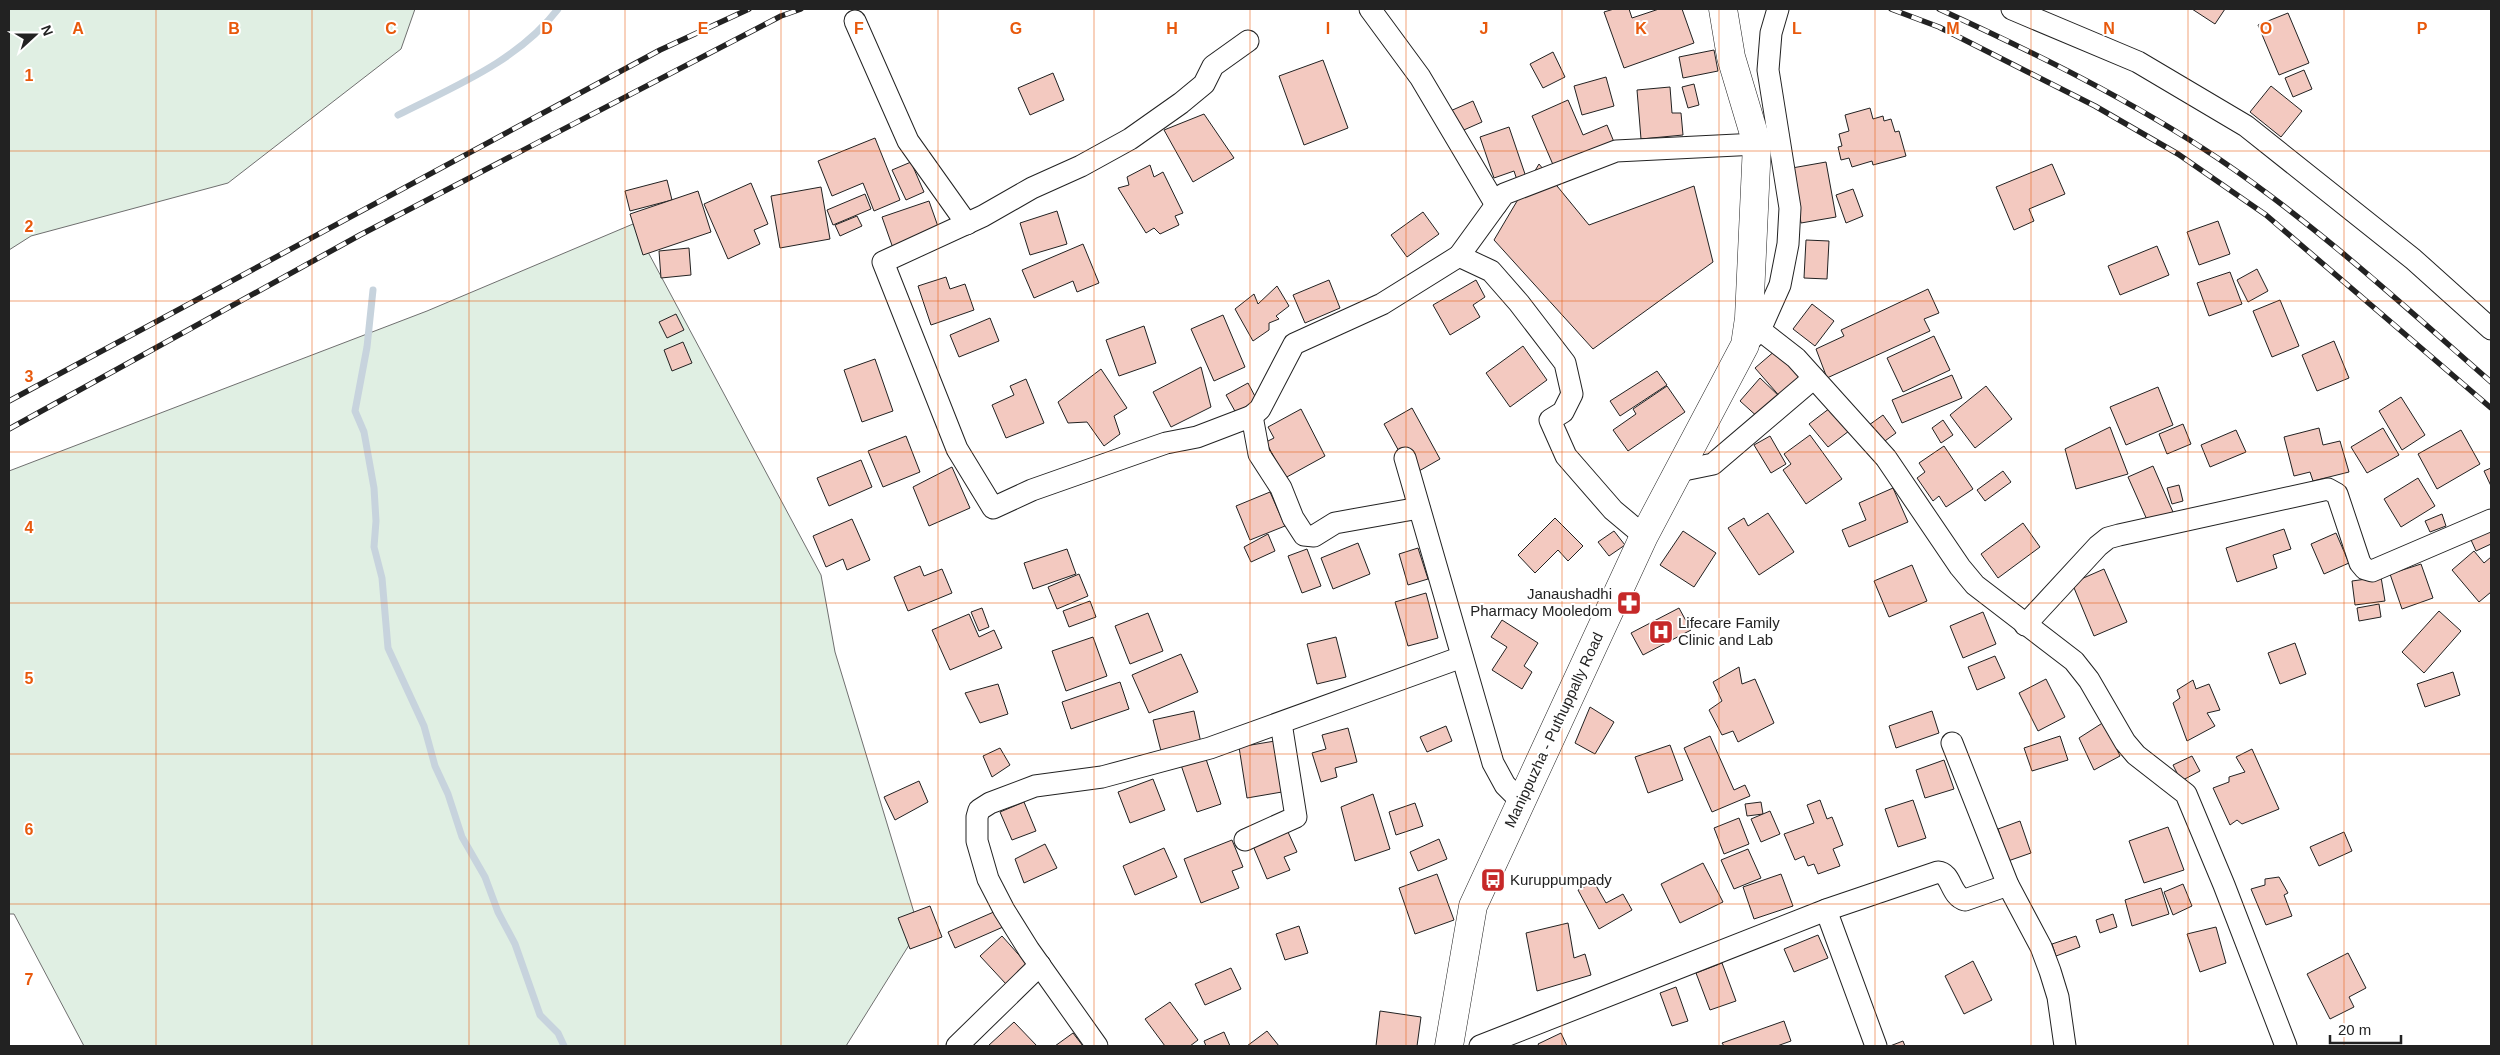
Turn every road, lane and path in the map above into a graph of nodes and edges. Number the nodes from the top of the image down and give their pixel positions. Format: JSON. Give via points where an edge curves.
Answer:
{"nodes":[{"id":1,"x":1370,"y":9,"type":"edge"},
{"id":2,"x":1723,"y":9,"type":"edge"},
{"id":3,"x":1778,"y":9,"type":"edge"},
{"id":4,"x":2012,"y":9,"type":"edge"},
{"id":5,"x":855,"y":21,"type":"dead end"},
{"id":6,"x":1248,"y":41,"type":"dead end"},
{"id":7,"x":1757,"y":144,"type":"junction"},
{"id":8,"x":1496,"y":205,"type":"junction"},
{"id":9,"x":967,"y":224,"type":"junction"},
{"id":10,"x":1459,"y":256,"type":"junction"},
{"id":11,"x":2491,"y":329,"type":"edge"},
{"id":12,"x":1751,"y":331,"type":"junction"},
{"id":13,"x":1814,"y":378,"type":"junction"},
{"id":14,"x":1252,"y":416,"type":"junction"},
{"id":15,"x":1405,"y":458,"type":"dead end"},
{"id":16,"x":1678,"y":471,"type":"junction"},
{"id":17,"x":1419,"y":508,"type":"junction"},
{"id":18,"x":2491,"y":520,"type":"edge"},
{"id":19,"x":1644,"y":536,"type":"junction"},
{"id":20,"x":2024,"y":625,"type":"junction"},
{"id":21,"x":1462,"y":657,"type":"junction"},
{"id":22,"x":1281,"y":723,"type":"junction"},
{"id":23,"x":1952,"y":742,"type":"dead end"},
{"id":24,"x":1521,"y":801,"type":"junction"},
{"id":25,"x":1245,"y":840,"type":"dead end"},
{"id":26,"x":2008,"y":885,"type":"junction"},
{"id":27,"x":1826,"y":910,"type":"junction"},
{"id":28,"x":1040,"y":965,"type":"junction"},
{"id":29,"x":957,"y":1046,"type":"edge"},
{"id":30,"x":1097,"y":1046,"type":"edge"},
{"id":31,"x":1449,"y":1046,"type":"edge"},
{"id":32,"x":1480,"y":1046,"type":"edge"},
{"id":33,"x":1876,"y":1046,"type":"edge"},
{"id":34,"x":2064,"y":1046,"type":"edge"},
{"id":35,"x":2286,"y":1046,"type":"edge"}],
"edges":[{"from":1,"to":8,"type":"street","via":[[1420,77]]},
{"from":2,"to":7,"type":"main road","via":[[1731,56]]},
{"from":3,"to":12,"type":"street","via":[[1771,33],[1768,70],[1790,208],[1788,244],[1780,285]]},
{"from":4,"to":11,"type":"street","via":[[2138,62],[2246,126],[2413,260]]},
{"from":5,"to":9,"type":"street","via":[[908,140]]},
{"from":6,"to":9,"type":"street","via":[[1213,66],[1204,84],[1130,139]]},
{"from":7,"to":8,"type":"street","via":[[1616,151],[1504,194]]},
{"from":7,"to":12,"type":"main road"},
{"from":8,"to":10,"type":"street"},
{"from":9,"to":14,"type":"street","via":[[882,262],[957,449],[993,508],[1032,490]]},
{"from":10,"to":14,"type":"street","via":[[1382,304],[1294,344],[1260,409]]},
{"from":10,"to":19,"type":"street","via":[[1491,271],[1566,363],[1572,394],[1563,412],[1550,420],[1566,456],[1613,510]]},
{"from":12,"to":13,"type":"street","via":[[1796,358]]},
{"from":12,"to":16,"type":"main road","name":"Manippuzha - Puthuppally Road"},
{"from":13,"to":16,"type":"street","via":[[1713,464]]},
{"from":13,"to":20,"type":"street","via":[[1886,458],[1975,585]]},
{"from":14,"to":17,"type":"street","via":[[1260,454],[1282,488],[1293,518],[1304,535],[1314,536],[1335,524]]},
{"from":15,"to":17,"type":"street"},
{"from":16,"to":19,"type":"main road","name":"Manippuzha - Puthuppally Road"},
{"from":17,"to":21,"type":"street"},
{"from":18,"to":20,"type":"street","via":[[2372,571],[2360,563],[2337,494],[2328,489],[2108,538]]},
{"from":19,"to":24,"type":"main road","name":"Manippuzha - Puthuppally Road"},
{"from":20,"to":35,"type":"street","via":[[2074,661],[2089,680],[2125,742],[2136,755],[2186,794]]},
{"from":21,"to":22,"type":"street"},
{"from":21,"to":24,"type":"street","via":[[1493,763],[1505,785]]},
{"from":22,"to":25,"type":"street","via":[[1296,817]]},
{"from":22,"to":28,"type":"street","via":[[1210,748],[1111,774],[1035,786],[979,810],[977,841],[988,879]]},
{"from":23,"to":26,"type":"street"},
{"from":24,"to":31,"type":"main road","name":"Manippuzha - Puthuppally Road","via":[[1473,906]]},
{"from":26,"to":27,"type":"street","via":[[1965,900],[1955,896],[1946,876],[1938,872]]},
{"from":26,"to":34,"type":"street","via":[[2050,971],[2058,997]]},
{"from":27,"to":32,"type":"street"},
{"from":27,"to":33,"type":"street"},
{"from":28,"to":29,"type":"street"},
{"from":28,"to":30,"type":"street"}]}
